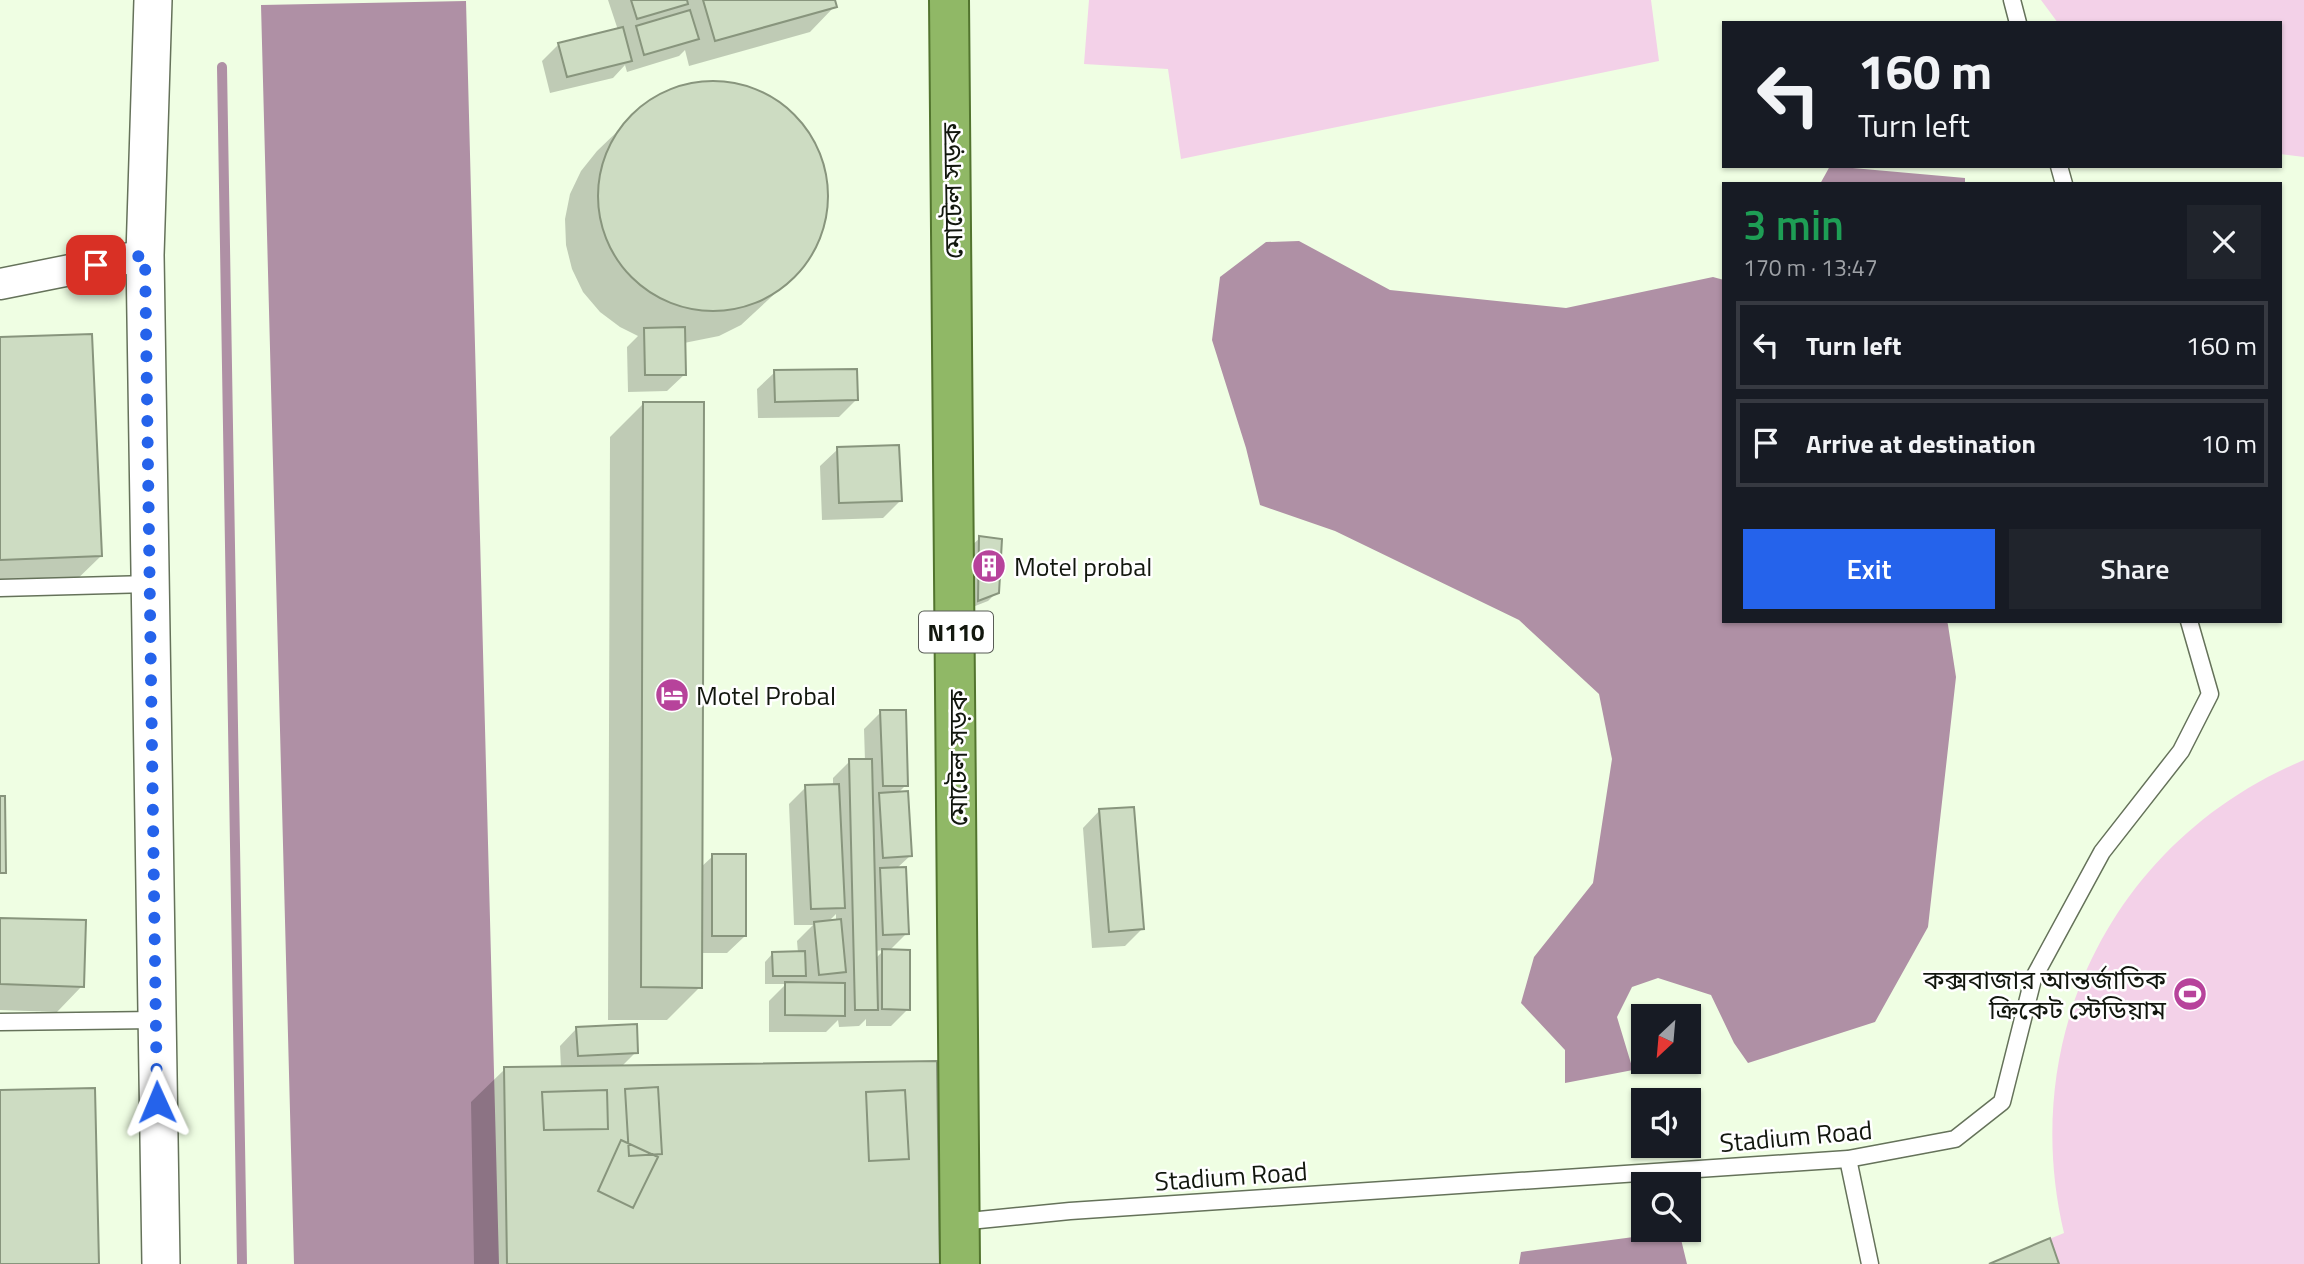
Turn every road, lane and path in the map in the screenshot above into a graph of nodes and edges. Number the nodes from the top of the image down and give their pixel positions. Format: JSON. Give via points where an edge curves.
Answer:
{"nodes":[{"id":1,"x":153,"y":0,"type":"edge"},
{"id":2,"x":950,"y":0,"type":"edge"},
{"id":3,"x":2012,"y":0,"type":"edge"},
{"id":4,"x":2017,"y":21,"type":"edge"},
{"id":5,"x":145,"y":255,"type":"junction"},
{"id":6,"x":0,"y":284,"type":"edge"},
{"id":7,"x":149,"y":584,"type":"junction"},
{"id":8,"x":0,"y":588,"type":"edge"},
{"id":9,"x":2190,"y":623,"type":"edge"},
{"id":10,"x":155,"y":1020,"type":"junction"},
{"id":11,"x":0,"y":1021,"type":"edge"},
{"id":12,"x":1848,"y":1159,"type":"junction"},
{"id":13,"x":959,"y":1222,"type":"junction"},
{"id":14,"x":161,"y":1264,"type":"edge"},
{"id":15,"x":960,"y":1264,"type":"edge"},
{"id":16,"x":1870,"y":1264,"type":"edge"}],
"edges":[{"from":1,"to":5,"type":"street"},
{"from":2,"to":13,"type":"highway","name":"মোটেল সড়ক","number":"N110"},
{"from":3,"to":4,"type":"lane"},
{"from":5,"to":6,"type":"street"},
{"from":5,"to":7,"type":"street"},
{"from":7,"to":8,"type":"lane"},
{"from":7,"to":10,"type":"street"},
{"from":9,"to":12,"type":"lane","name":"Stadium Road","via":[[2210,694],[2181,751],[2102,852],[2033,979],[2002,1102],[1955,1139]]},
{"from":10,"to":11,"type":"lane"},
{"from":10,"to":14,"type":"street"},
{"from":12,"to":13,"type":"lane","name":"Stadium Road"},
{"from":12,"to":16,"type":"lane"},
{"from":13,"to":15,"type":"highway","name":"মোটেল সড়ক","number":"N110"}]}
